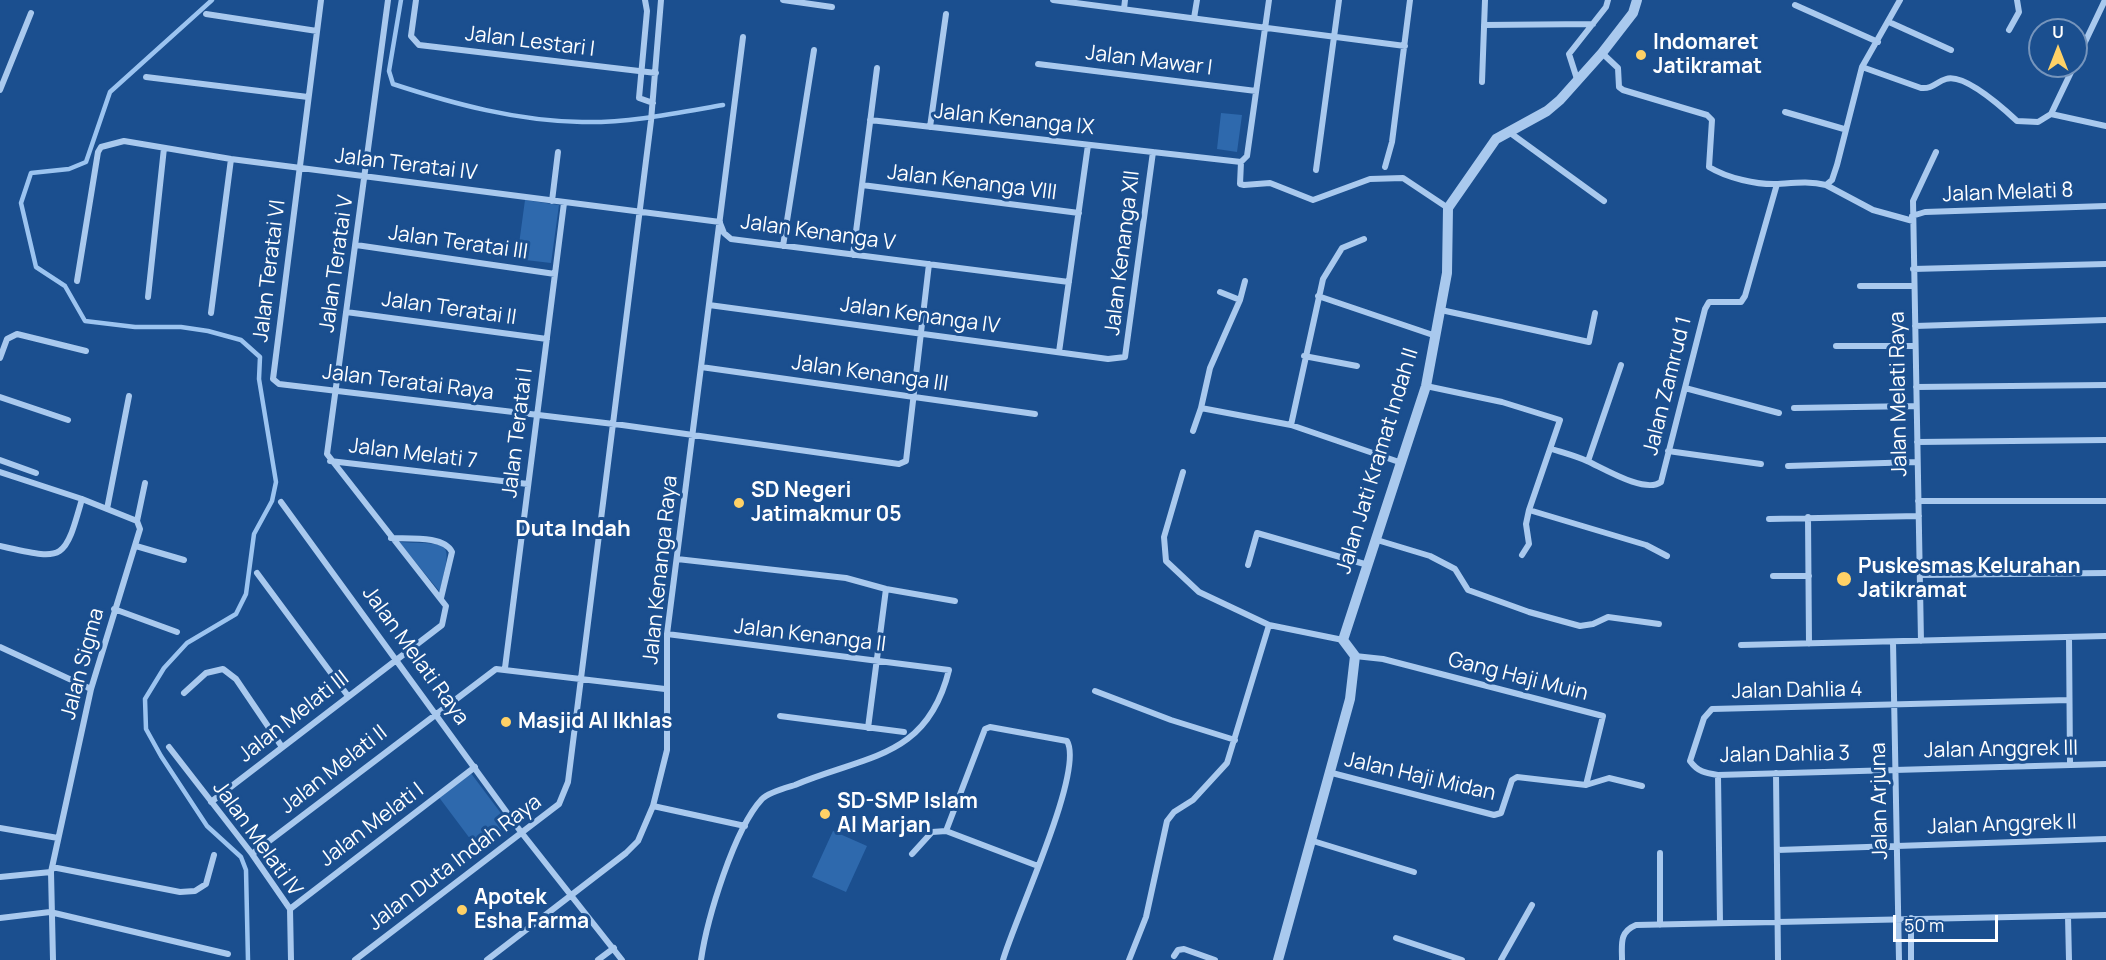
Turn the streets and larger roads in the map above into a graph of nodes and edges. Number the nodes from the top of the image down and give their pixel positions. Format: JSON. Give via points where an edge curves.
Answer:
{"nodes":[{"id":1,"x":321,"y":0,"type":"edge"},
{"id":2,"x":388,"y":0,"type":"edge"},
{"id":3,"x":416,"y":0,"type":"edge"},
{"id":4,"x":645,"y":0,"type":"edge"},
{"id":5,"x":661,"y":0,"type":"edge"},
{"id":6,"x":667,"y":0,"type":"edge"},
{"id":7,"x":783,"y":0,"type":"edge"},
{"id":8,"x":1053,"y":0,"type":"edge"},
{"id":9,"x":1125,"y":0,"type":"edge"},
{"id":10,"x":1197,"y":0,"type":"edge"},
{"id":11,"x":1269,"y":0,"type":"edge"},
{"id":12,"x":1339,"y":0,"type":"edge"},
{"id":13,"x":1410,"y":0,"type":"edge"},
{"id":14,"x":1485,"y":0,"type":"edge"},
{"id":15,"x":1608,"y":0,"type":"edge"},
{"id":16,"x":1637,"y":0,"type":"edge"},
{"id":17,"x":1900,"y":0,"type":"edge"},
{"id":18,"x":2017,"y":0,"type":"edge"},
{"id":19,"x":2105,"y":0,"type":"edge"},
{"id":20,"x":1795,"y":5,"type":"dead end"},
{"id":21,"x":832,"y":7,"type":"dead end"},
{"id":22,"x":1124,"y":9,"type":"junction"},
{"id":23,"x":31,"y":13,"type":"dead end"},
{"id":24,"x":661,"y":13,"type":"junction"},
{"id":25,"x":946,"y":14,"type":"dead end"},
{"id":26,"x":206,"y":15,"type":"dead end"},
{"id":27,"x":1194,"y":18,"type":"junction"},
{"id":28,"x":1889,"y":22,"type":"junction"},
{"id":29,"x":1593,"y":24,"type":"junction"},
{"id":30,"x":1484,"y":25,"type":"junction"},
{"id":31,"x":1265,"y":28,"type":"junction"},
{"id":32,"x":2009,"y":30,"type":"dead end"},
{"id":33,"x":317,"y":31,"type":"junction"},
{"id":34,"x":2088,"y":36,"type":"edge"},
{"id":35,"x":743,"y":37,"type":"dead end"},
{"id":36,"x":1334,"y":37,"type":"junction"},
{"id":37,"x":1878,"y":42,"type":"junction"},
{"id":38,"x":1405,"y":46,"type":"junction"},
{"id":39,"x":814,"y":50,"type":"dead end"},
{"id":40,"x":1951,"y":50,"type":"dead end"},
{"id":41,"x":1602,"y":53,"type":"junction"},
{"id":42,"x":1038,"y":64,"type":"dead end"},
{"id":43,"x":1862,"y":67,"type":"junction"},
{"id":44,"x":877,"y":68,"type":"dead end"},
{"id":45,"x":641,"y":72,"type":"junction"},
{"id":46,"x":656,"y":73,"type":"junction"},
{"id":47,"x":146,"y":78,"type":"dead end"},
{"id":48,"x":2068,"y":78,"type":"edge"},
{"id":49,"x":1576,"y":79,"type":"junction"},
{"id":50,"x":1482,"y":82,"type":"dead end"},
{"id":51,"x":0,"y":90,"type":"edge"},
{"id":52,"x":1257,"y":91,"type":"junction"},
{"id":53,"x":308,"y":97,"type":"junction"},
{"id":54,"x":653,"y":106,"type":"junction"},
{"id":55,"x":1785,"y":112,"type":"dead end"},
{"id":56,"x":2051,"y":114,"type":"junction"},
{"id":57,"x":870,"y":120,"type":"junction"},
{"id":58,"x":2106,"y":126,"type":"edge"},
{"id":59,"x":930,"y":127,"type":"junction"},
{"id":60,"x":1844,"y":129,"type":"junction"},
{"id":61,"x":1509,"y":132,"type":"junction"},
{"id":62,"x":1088,"y":145,"type":"junction"},
{"id":63,"x":164,"y":148,"type":"junction"},
{"id":64,"x":558,"y":152,"type":"dead end"},
{"id":65,"x":1153,"y":152,"type":"junction"},
{"id":66,"x":1936,"y":152,"type":"dead end"},
{"id":67,"x":231,"y":159,"type":"junction"},
{"id":68,"x":1241,"y":162,"type":"junction"},
{"id":69,"x":1385,"y":167,"type":"dead end"},
{"id":70,"x":300,"y":168,"type":"junction"},
{"id":71,"x":1316,"y":170,"type":"dead end"},
{"id":72,"x":366,"y":177,"type":"junction"},
{"id":73,"x":1778,"y":184,"type":"junction"},
{"id":74,"x":862,"y":185,"type":"junction"},
{"id":75,"x":1826,"y":185,"type":"junction"},
{"id":76,"x":552,"y":201,"type":"junction"},
{"id":77,"x":1604,"y":201,"type":"dead end"},
{"id":78,"x":564,"y":202,"type":"junction"},
{"id":79,"x":2106,"y":206,"type":"edge"},
{"id":80,"x":1448,"y":208,"type":"junction"},
{"id":81,"x":640,"y":213,"type":"junction"},
{"id":82,"x":1079,"y":213,"type":"junction"},
{"id":83,"x":1912,"y":219,"type":"junction"},
{"id":84,"x":720,"y":222,"type":"junction"},
{"id":85,"x":1364,"y":239,"type":"dead end"},
{"id":86,"x":356,"y":245,"type":"junction"},
{"id":87,"x":783,"y":246,"type":"junction"},
{"id":88,"x":853,"y":255,"type":"junction"},
{"id":89,"x":930,"y":264,"type":"junction"},
{"id":90,"x":2106,"y":264,"type":"edge"},
{"id":91,"x":1913,"y":269,"type":"junction"},
{"id":92,"x":555,"y":274,"type":"junction"},
{"id":93,"x":77,"y":281,"type":"dead end"},
{"id":94,"x":1245,"y":281,"type":"dead end"},
{"id":95,"x":1069,"y":282,"type":"junction"},
{"id":96,"x":1860,"y":286,"type":"dead end"},
{"id":97,"x":1914,"y":286,"type":"junction"},
{"id":98,"x":1220,"y":292,"type":"dead end"},
{"id":99,"x":1318,"y":296,"type":"junction"},
{"id":100,"x":148,"y":297,"type":"dead end"},
{"id":101,"x":1240,"y":300,"type":"junction"},
{"id":102,"x":709,"y":305,"type":"junction"},
{"id":103,"x":1441,"y":310,"type":"junction"},
{"id":104,"x":346,"y":312,"type":"junction"},
{"id":105,"x":211,"y":313,"type":"dead end"},
{"id":106,"x":1595,"y":313,"type":"dead end"},
{"id":107,"x":2106,"y":320,"type":"edge"},
{"id":108,"x":1915,"y":326,"type":"junction"},
{"id":109,"x":921,"y":333,"type":"junction"},
{"id":110,"x":1436,"y":336,"type":"junction"},
{"id":111,"x":547,"y":339,"type":"junction"},
{"id":112,"x":1836,"y":346,"type":"dead end"},
{"id":113,"x":1915,"y":346,"type":"junction"},
{"id":114,"x":86,"y":351,"type":"dead end"},
{"id":115,"x":1059,"y":352,"type":"junction"},
{"id":116,"x":1304,"y":356,"type":"junction"},
{"id":117,"x":1125,"y":357,"type":"joint"},
{"id":118,"x":0,"y":358,"type":"edge"},
{"id":119,"x":1621,"y":365,"type":"dead end"},
{"id":120,"x":1357,"y":366,"type":"dead end"},
{"id":121,"x":701,"y":368,"type":"junction"},
{"id":122,"x":273,"y":379,"type":"joint"},
{"id":123,"x":2106,"y":385,"type":"edge"},
{"id":124,"x":1426,"y":386,"type":"junction"},
{"id":125,"x":1916,"y":387,"type":"junction"},
{"id":126,"x":1685,"y":388,"type":"junction"},
{"id":127,"x":337,"y":391,"type":"junction"},
{"id":128,"x":129,"y":396,"type":"dead end"},
{"id":129,"x":0,"y":397,"type":"edge"},
{"id":130,"x":914,"y":397,"type":"junction"},
{"id":131,"x":1916,"y":406,"type":"junction"},
{"id":132,"x":1201,"y":408,"type":"junction"},
{"id":133,"x":1794,"y":408,"type":"dead end"},
{"id":134,"x":1779,"y":413,"type":"dead end"},
{"id":135,"x":1035,"y":414,"type":"dead end"},
{"id":136,"x":537,"y":415,"type":"junction"},
{"id":137,"x":68,"y":420,"type":"dead end"},
{"id":138,"x":612,"y":424,"type":"junction"},
{"id":139,"x":1291,"y":425,"type":"junction"},
{"id":140,"x":1193,"y":431,"type":"dead end"},
{"id":141,"x":693,"y":435,"type":"junction"},
{"id":142,"x":2106,"y":440,"type":"edge"},
{"id":143,"x":1917,"y":442,"type":"junction"},
{"id":144,"x":1552,"y":449,"type":"junction"},
{"id":145,"x":1668,"y":451,"type":"junction"},
{"id":146,"x":0,"y":460,"type":"edge"},
{"id":147,"x":330,"y":461,"type":"junction"},
{"id":148,"x":1588,"y":461,"type":"junction"},
{"id":149,"x":1917,"y":462,"type":"junction"},
{"id":150,"x":1402,"y":463,"type":"junction"},
{"id":151,"x":1761,"y":464,"type":"dead end"},
{"id":152,"x":1788,"y":466,"type":"dead end"},
{"id":153,"x":0,"y":472,"type":"edge"},
{"id":154,"x":1183,"y":472,"type":"dead end"},
{"id":155,"x":36,"y":473,"type":"dead end"},
{"id":156,"x":145,"y":483,"type":"dead end"},
{"id":157,"x":528,"y":484,"type":"junction"},
{"id":158,"x":82,"y":499,"type":"junction"},
{"id":159,"x":1918,"y":501,"type":"junction"},
{"id":160,"x":2106,"y":501,"type":"edge"},
{"id":161,"x":281,"y":502,"type":"dead end"},
{"id":162,"x":107,"y":509,"type":"junction"},
{"id":163,"x":1529,"y":510,"type":"junction"},
{"id":164,"x":1918,"y":516,"type":"junction"},
{"id":165,"x":1808,"y":517,"type":"junction"},
{"id":166,"x":1769,"y":519,"type":"dead end"},
{"id":167,"x":137,"y":521,"type":"junction"},
{"id":168,"x":391,"y":538,"type":"junction"},
{"id":169,"x":1377,"y":540,"type":"junction"},
{"id":170,"x":0,"y":546,"type":"edge"},
{"id":171,"x":136,"y":546,"type":"junction"},
{"id":172,"x":1522,"y":555,"type":"dead end"},
{"id":173,"x":1667,"y":556,"type":"dead end"},
{"id":174,"x":677,"y":559,"type":"junction"},
{"id":175,"x":184,"y":560,"type":"dead end"},
{"id":176,"x":1248,"y":565,"type":"dead end"},
{"id":177,"x":1368,"y":565,"type":"junction"},
{"id":178,"x":256,"y":573,"type":"dead end"},
{"id":179,"x":2106,"y":573,"type":"edge"},
{"id":180,"x":1920,"y":575,"type":"junction"},
{"id":181,"x":1773,"y":576,"type":"dead end"},
{"id":182,"x":1809,"y":576,"type":"junction"},
{"id":183,"x":886,"y":589,"type":"junction"},
{"id":184,"x":441,"y":598,"type":"junction"},
{"id":185,"x":955,"y":601,"type":"dead end"},
{"id":186,"x":114,"y":609,"type":"junction"},
{"id":187,"x":1269,"y":624,"type":"junction"},
{"id":188,"x":1659,"y":624,"type":"dead end"},
{"id":189,"x":177,"y":632,"type":"dead end"},
{"id":190,"x":667,"y":634,"type":"junction"},
{"id":191,"x":2106,"y":636,"type":"edge"},
{"id":192,"x":2069,"y":637,"type":"junction"},
{"id":193,"x":1343,"y":640,"type":"junction"},
{"id":194,"x":1921,"y":640,"type":"junction"},
{"id":195,"x":1893,"y":642,"type":"junction"},
{"id":196,"x":1809,"y":644,"type":"junction"},
{"id":197,"x":1741,"y":645,"type":"dead end"},
{"id":198,"x":0,"y":647,"type":"edge"},
{"id":199,"x":1355,"y":657,"type":"junction"},
{"id":200,"x":397,"y":659,"type":"junction"},
{"id":201,"x":877,"y":660,"type":"junction"},
{"id":202,"x":505,"y":668,"type":"junction"},
{"id":203,"x":581,"y":678,"type":"junction"},
{"id":204,"x":91,"y":689,"type":"junction"},
{"id":205,"x":665,"y":689,"type":"junction"},
{"id":206,"x":1095,"y":691,"type":"dead end"},
{"id":207,"x":184,"y":693,"type":"dead end"},
{"id":208,"x":348,"y":696,"type":"junction"},
{"id":209,"x":2069,"y":700,"type":"junction"},
{"id":210,"x":1894,"y":705,"type":"junction"},
{"id":211,"x":435,"y":713,"type":"junction"},
{"id":212,"x":780,"y":716,"type":"dead end"},
{"id":213,"x":1704,"y":718,"type":"joint"},
{"id":214,"x":868,"y":728,"type":"junction"},
{"id":215,"x":904,"y":732,"type":"dead end"},
{"id":216,"x":1235,"y":740,"type":"junction"},
{"id":217,"x":169,"y":747,"type":"dead end"},
{"id":218,"x":282,"y":747,"type":"junction"},
{"id":219,"x":2070,"y":764,"type":"junction"},
{"id":220,"x":2106,"y":764,"type":"edge"},
{"id":221,"x":475,"y":767,"type":"junction"},
{"id":222,"x":1896,"y":768,"type":"junction"},
{"id":223,"x":1332,"y":773,"type":"junction"},
{"id":224,"x":1776,"y":773,"type":"junction"},
{"id":225,"x":1718,"y":775,"type":"junction"},
{"id":226,"x":1586,"y":784,"type":"junction"},
{"id":227,"x":1642,"y":786,"type":"dead end"},
{"id":228,"x":211,"y":802,"type":"junction"},
{"id":229,"x":654,"y":806,"type":"junction"},
{"id":230,"x":745,"y":826,"type":"junction"},
{"id":231,"x":0,"y":828,"type":"edge"},
{"id":232,"x":946,"y":831,"type":"junction"},
{"id":233,"x":521,"y":832,"type":"junction"},
{"id":234,"x":58,"y":838,"type":"junction"},
{"id":235,"x":2106,"y":839,"type":"edge"},
{"id":236,"x":1313,"y":841,"type":"junction"},
{"id":237,"x":1898,"y":844,"type":"junction"},
{"id":238,"x":1778,"y":850,"type":"junction"},
{"id":239,"x":1660,"y":853,"type":"dead end"},
{"id":240,"x":252,"y":854,"type":"junction"},
{"id":241,"x":214,"y":855,"type":"dead end"},
{"id":242,"x":912,"y":855,"type":"dead end"},
{"id":243,"x":1038,"y":866,"type":"junction"},
{"id":244,"x":51,"y":870,"type":"junction"},
{"id":245,"x":1414,"y":872,"type":"dead end"},
{"id":246,"x":0,"y":877,"type":"edge"},
{"id":247,"x":572,"y":896,"type":"junction"},
{"id":248,"x":1532,"y":905,"type":"dead end"},
{"id":249,"x":290,"y":909,"type":"junction"},
{"id":250,"x":50,"y":912,"type":"junction"},
{"id":251,"x":2106,"y":915,"type":"edge"},
{"id":252,"x":2068,"y":916,"type":"junction"},
{"id":253,"x":0,"y":918,"type":"edge"},
{"id":254,"x":1899,"y":918,"type":"junction"},
{"id":255,"x":1911,"y":918,"type":"junction"},
{"id":256,"x":1778,"y":921,"type":"junction"},
{"id":257,"x":1720,"y":923,"type":"junction"},
{"id":258,"x":1660,"y":925,"type":"junction"},
{"id":259,"x":1395,"y":938,"type":"dead end"},
{"id":260,"x":614,"y":948,"type":"junction"},
{"id":261,"x":228,"y":954,"type":"dead end"},
{"id":262,"x":1174,"y":956,"type":"dead end"},
{"id":263,"x":53,"y":960,"type":"edge"},
{"id":264,"x":291,"y":960,"type":"edge"},
{"id":265,"x":355,"y":960,"type":"edge"},
{"id":266,"x":487,"y":960,"type":"edge"},
{"id":267,"x":598,"y":960,"type":"edge"},
{"id":268,"x":622,"y":960,"type":"edge"},
{"id":269,"x":701,"y":960,"type":"edge"},
{"id":270,"x":1003,"y":960,"type":"edge"},
{"id":271,"x":1129,"y":960,"type":"edge"},
{"id":272,"x":1215,"y":960,"type":"edge"},
{"id":273,"x":1278,"y":960,"type":"edge"},
{"id":274,"x":1462,"y":960,"type":"edge"},
{"id":275,"x":1502,"y":960,"type":"edge"},
{"id":276,"x":1622,"y":960,"type":"edge"},
{"id":277,"x":1778,"y":960,"type":"edge"},
{"id":278,"x":1899,"y":960,"type":"edge"},
{"id":279,"x":1911,"y":960,"type":"edge"},
{"id":280,"x":2069,"y":960,"type":"edge"}],
"edges":[{"from":1,"to":33,"type":"street","name":"Jalan Teratai VI"},
{"from":2,"to":72,"type":"street","name":"Jalan Teratai V"},
{"from":3,"to":45,"type":"street","name":"Jalan Lestari I","via":[[411,36],[414,43]]},
{"from":4,"to":45,"type":"street"},
{"from":5,"to":24,"type":"street","name":"Jalan Duta Indah Raya"},
{"from":6,"to":24,"type":"street"},
{"from":7,"to":21,"type":"street"},
{"from":8,"to":22,"type":"street"},
{"from":9,"to":22,"type":"street"},
{"from":10,"to":27,"type":"street"},
{"from":11,"to":31,"type":"street"},
{"from":12,"to":36,"type":"street"},
{"from":13,"to":38,"type":"street"},
{"from":14,"to":30,"type":"street"},
{"from":15,"to":29,"type":"street"},
{"from":16,"to":41,"type":"street","via":[[1633,13]]},
{"from":17,"to":28,"type":"street"},
{"from":18,"to":32,"type":"street","via":[[2019,12]]},
{"from":19,"to":34,"type":"street"},
{"from":20,"to":37,"type":"street"},
{"from":22,"to":27,"type":"street"},
{"from":23,"to":51,"type":"street"},
{"from":24,"to":46,"type":"street","name":"Jalan Duta Indah Raya"},
{"from":25,"to":59,"type":"street"},
{"from":26,"to":33,"type":"street"},
{"from":27,"to":31,"type":"street"},
{"from":28,"to":37,"type":"street"},
{"from":28,"to":40,"type":"street"},
{"from":29,"to":30,"type":"street"},
{"from":29,"to":49,"type":"street","via":[[1569,54]]},
{"from":30,"to":50,"type":"street"},
{"from":31,"to":36,"type":"street"},
{"from":31,"to":52,"type":"street"},
{"from":33,"to":53,"type":"street","name":"Jalan Teratai VI"},
{"from":35,"to":84,"type":"street","name":"Jalan Kenanga V"},
{"from":36,"to":38,"type":"street"},
{"from":36,"to":71,"type":"street"},
{"from":37,"to":43,"type":"street"},
{"from":38,"to":69,"type":"street"},
{"from":39,"to":87,"type":"street"},
{"from":41,"to":49,"type":"street"},
{"from":41,"to":73,"type":"street","via":[[1618,68],[1619,87],[1623,90],[1707,115],[1712,120],[1709,167],[1743,180]]},
{"from":42,"to":52,"type":"street","name":"Jalan Mawar I"},
{"from":43,"to":56,"type":"street","via":[[1921,88],[1929,89],[1952,79],[1995,101],[2017,122],[2038,122]]},
{"from":43,"to":60,"type":"street"},
{"from":44,"to":57,"type":"street"},
{"from":45,"to":46,"type":"street","name":"Jalan Lestari I"},
{"from":45,"to":54,"type":"street","via":[[639,98]]},
{"from":46,"to":54,"type":"street","name":"Jalan Duta Indah Raya"},
{"from":47,"to":53,"type":"street"},
{"from":48,"to":56,"type":"street"},
{"from":49,"to":61,"type":"street","via":[[1547,111]]},
{"from":52,"to":68,"type":"street","via":[[1247,156]]},
{"from":53,"to":70,"type":"street","name":"Jalan Teratai VI"},
{"from":54,"to":81,"type":"street","name":"Jalan Duta Indah Raya"},
{"from":55,"to":60,"type":"street"},
{"from":56,"to":58,"type":"street"},
{"from":57,"to":59,"type":"street","name":"Jalan Kenanga IX"},
{"from":57,"to":74,"type":"street"},
{"from":59,"to":62,"type":"street","name":"Jalan Kenanga IX"},
{"from":60,"to":75,"type":"street","via":[[1832,180]]},
{"from":61,"to":77,"type":"street"},
{"from":61,"to":80,"type":"street","via":[[1496,139]]},
{"from":62,"to":65,"type":"street","name":"Jalan Kenanga IX"},
{"from":62,"to":82,"type":"street"},
{"from":63,"to":67,"type":"street","name":"Jalan Teratai IV"},
{"from":63,"to":93,"type":"street","name":"Jalan Teratai IV","via":[[124,141],[102,147],[96,158]]},
{"from":63,"to":100,"type":"street"},
{"from":64,"to":76,"type":"street"},
{"from":65,"to":68,"type":"street","name":"Jalan Kenanga IX"},
{"from":65,"to":117,"type":"street","name":"Jalan Kenanga XII"},
{"from":66,"to":83,"type":"street","name":"Jalan Melati Raya","via":[[1912,201]]},
{"from":67,"to":70,"type":"street","name":"Jalan Teratai IV"},
{"from":67,"to":105,"type":"street"},
{"from":68,"to":80,"type":"street","via":[[1240,184],[1244,185],[1270,183],[1313,200],[1370,179],[1403,178]]},
{"from":70,"to":72,"type":"street","name":"Jalan Teratai IV"},
{"from":70,"to":122,"type":"street","name":"Jalan Teratai VI"},
{"from":72,"to":76,"type":"street","name":"Jalan Teratai IV"},
{"from":72,"to":86,"type":"street","name":"Jalan Teratai V"},
{"from":73,"to":75,"type":"street"},
{"from":73,"to":126,"type":"street","name":"Jalan Zamrud 1","via":[[1745,296],[1741,302],[1709,302]]},
{"from":74,"to":82,"type":"street","name":"Jalan Kenanga VIII"},
{"from":74,"to":88,"type":"street"},
{"from":75,"to":83,"type":"street","via":[[1873,210]]},
{"from":76,"to":78,"type":"street","name":"Jalan Teratai IV"},
{"from":78,"to":81,"type":"street","name":"Jalan Teratai IV"},
{"from":78,"to":92,"type":"street","name":"Jalan Teratai I"},
{"from":79,"to":83,"type":"street","name":"Jalan Melati 8","via":[[1925,212]]},
{"from":80,"to":103,"type":"street","name":"Jalan Jati Kramat Indah II","via":[[1447,273]]},
{"from":81,"to":84,"type":"street","name":"Jalan Teratai IV"},
{"from":81,"to":138,"type":"street","name":"Jalan Duta Indah Raya"},
{"from":82,"to":95,"type":"street"},
{"from":83,"to":91,"type":"street","name":"Jalan Melati Raya"},
{"from":84,"to":87,"type":"street","name":"Jalan Kenanga V","via":[[731,239]]},
{"from":84,"to":102,"type":"street","name":"Jalan Kenanga Raya"},
{"from":85,"to":99,"type":"street","via":[[1336,254]]},
{"from":86,"to":92,"type":"street","name":"Jalan Teratai III"},
{"from":86,"to":104,"type":"street","name":"Jalan Teratai V"},
{"from":87,"to":88,"type":"street","name":"Jalan Kenanga V"},
{"from":88,"to":89,"type":"street","name":"Jalan Kenanga V"},
{"from":89,"to":95,"type":"street","name":"Jalan Kenanga V"},
{"from":89,"to":109,"type":"street"},
{"from":90,"to":91,"type":"street"},
{"from":91,"to":97,"type":"street","name":"Jalan Melati Raya"},
{"from":92,"to":111,"type":"street","name":"Jalan Teratai I"},
{"from":94,"to":101,"type":"street"},
{"from":95,"to":115,"type":"street"},
{"from":96,"to":97,"type":"street"},
{"from":97,"to":108,"type":"street","name":"Jalan Melati Raya"},
{"from":98,"to":101,"type":"street"},
{"from":99,"to":110,"type":"street"},
{"from":99,"to":116,"type":"street"},
{"from":101,"to":132,"type":"street","via":[[1210,368]]},
{"from":102,"to":109,"type":"street","name":"Jalan Kenanga IV"},
{"from":102,"to":121,"type":"street","name":"Jalan Kenanga Raya"},
{"from":103,"to":106,"type":"street","via":[[1589,342]]},
{"from":103,"to":110,"type":"street","name":"Jalan Jati Kramat Indah II"},
{"from":104,"to":111,"type":"street","name":"Jalan Teratai II"},
{"from":104,"to":127,"type":"street","name":"Jalan Teratai V"},
{"from":107,"to":108,"type":"street"},
{"from":108,"to":113,"type":"street","name":"Jalan Melati Raya"},
{"from":109,"to":115,"type":"street","name":"Jalan Kenanga IV"},
{"from":109,"to":130,"type":"street"},
{"from":110,"to":124,"type":"street","name":"Jalan Jati Kramat Indah II"},
{"from":111,"to":136,"type":"street","name":"Jalan Teratai I"},
{"from":112,"to":113,"type":"street"},
{"from":113,"to":125,"type":"street","name":"Jalan Melati Raya"},
{"from":114,"to":118,"type":"street","via":[[17,334],[7,339]]},
{"from":115,"to":117,"type":"street","name":"Jalan Kenanga IV","via":[[1108,359]]},
{"from":116,"to":120,"type":"street"},
{"from":116,"to":139,"type":"street"},
{"from":119,"to":148,"type":"street"},
{"from":121,"to":130,"type":"street","name":"Jalan Kenanga III"},
{"from":121,"to":141,"type":"street","name":"Jalan Kenanga Raya"},
{"from":122,"to":127,"type":"street","name":"Jalan Teratai Raya","via":[[279,384]]},
{"from":123,"to":125,"type":"street"},
{"from":124,"to":144,"type":"street","via":[[1502,402],[1560,420]]},
{"from":124,"to":150,"type":"street","name":"Jalan Jati Kramat Indah II"},
{"from":125,"to":131,"type":"street","name":"Jalan Melati Raya"},
{"from":126,"to":134,"type":"street"},
{"from":126,"to":145,"type":"street","name":"Jalan Zamrud 1"},
{"from":127,"to":136,"type":"street","name":"Jalan Teratai Raya"},
{"from":127,"to":147,"type":"street","name":"Jalan Teratai V","via":[[327,454]]},
{"from":128,"to":162,"type":"street"},
{"from":129,"to":137,"type":"street"},
{"from":130,"to":135,"type":"street","name":"Jalan Kenanga III"},
{"from":130,"to":141,"type":"street","name":"Jalan Teratai Raya","via":[[906,461],[899,464]]},
{"from":131,"to":133,"type":"street"},
{"from":131,"to":143,"type":"street","name":"Jalan Melati Raya"},
{"from":132,"to":139,"type":"street"},
{"from":132,"to":140,"type":"street"},
{"from":136,"to":138,"type":"street","name":"Jalan Teratai Raya"},
{"from":136,"to":157,"type":"street","name":"Jalan Teratai I"},
{"from":138,"to":141,"type":"street","name":"Jalan Teratai Raya"},
{"from":138,"to":203,"type":"street","name":"Jalan Duta Indah Raya"},
{"from":139,"to":150,"type":"street"},
{"from":141,"to":174,"type":"street","name":"Jalan Kenanga Raya"},
{"from":142,"to":143,"type":"street"},
{"from":143,"to":149,"type":"street","name":"Jalan Melati Raya"},
{"from":144,"to":148,"type":"street","name":"Jalan Zamrud 1"},
{"from":144,"to":163,"type":"street"},
{"from":145,"to":148,"type":"street","name":"Jalan Zamrud 1","via":[[1661,482],[1656,486],[1614,476]]},
{"from":145,"to":151,"type":"street"},
{"from":146,"to":155,"type":"street"},
{"from":147,"to":157,"type":"street","name":"Jalan Melati 7"},
{"from":147,"to":168,"type":"street"},
{"from":149,"to":152,"type":"street"},
{"from":149,"to":159,"type":"street","name":"Jalan Melati Raya"},
{"from":150,"to":169,"type":"street","name":"Jalan Jati Kramat Indah II"},
{"from":153,"to":158,"type":"street"},
{"from":154,"to":187,"type":"street","via":[[1164,537],[1166,561],[1199,592]]},
{"from":156,"to":167,"type":"street","name":"Jalan Sigma"},
{"from":157,"to":202,"type":"street","name":"Jalan Teratai I"},
{"from":158,"to":162,"type":"street"},
{"from":158,"to":170,"type":"street","via":[[70,542],[64,549],[45,556]]},
{"from":159,"to":160,"type":"street"},
{"from":159,"to":164,"type":"street","name":"Jalan Melati Raya"},
{"from":161,"to":200,"type":"street","name":"Jalan Melati Raya"},
{"from":162,"to":167,"type":"street"},
{"from":163,"to":172,"type":"street","via":[[1529,544]]},
{"from":163,"to":173,"type":"street","via":[[1647,545]]},
{"from":164,"to":165,"type":"street"},
{"from":164,"to":180,"type":"street","name":"Jalan Melati Raya"},
{"from":165,"to":166,"type":"street"},
{"from":165,"to":182,"type":"street"},
{"from":167,"to":171,"type":"street","name":"Jalan Sigma","via":[[140,529]]},
{"from":168,"to":184,"type":"street"},
{"from":168,"to":184,"type":"street","name":"Jalan Melati III","via":[[442,542],[449,547],[452,552]]},
{"from":169,"to":177,"type":"street","name":"Jalan Jati Kramat Indah II"},
{"from":169,"to":188,"type":"street","via":[[1430,556],[1455,569],[1468,590],[1529,612],[1580,626],[1608,617]]},
{"from":171,"to":175,"type":"street"},
{"from":171,"to":186,"type":"street","name":"Jalan Sigma"},
{"from":174,"to":183,"type":"street","via":[[846,578]]},
{"from":174,"to":190,"type":"street","name":"Jalan Kenanga Raya"},
{"from":176,"to":177,"type":"street","via":[[1257,533]]},
{"from":177,"to":193,"type":"street","name":"Jalan Jati Kramat Indah II"},
{"from":178,"to":208,"type":"street"},
{"from":179,"to":180,"type":"street"},
{"from":180,"to":194,"type":"street","name":"Jalan Melati Raya"},
{"from":181,"to":182,"type":"street"},
{"from":182,"to":196,"type":"street"},
{"from":183,"to":185,"type":"street"},
{"from":183,"to":201,"type":"street"},
{"from":184,"to":200,"type":"street","name":"Jalan Melati III","via":[[446,606],[442,625]]},
{"from":186,"to":189,"type":"street"},
{"from":186,"to":204,"type":"street","name":"Jalan Sigma"},
{"from":187,"to":193,"type":"street"},
{"from":187,"to":216,"type":"street"},
{"from":190,"to":201,"type":"street","name":"Jalan Kenanga II"},
{"from":190,"to":205,"type":"street","name":"Jalan Kenanga Raya"},
{"from":191,"to":192,"type":"street"},
{"from":192,"to":194,"type":"street"},
{"from":192,"to":209,"type":"street"},
{"from":193,"to":199,"type":"street"},
{"from":194,"to":195,"type":"street"},
{"from":195,"to":196,"type":"street"},
{"from":195,"to":210,"type":"street","name":"Jalan Arjuna"},
{"from":196,"to":197,"type":"street"},
{"from":198,"to":204,"type":"street"},
{"from":199,"to":223,"type":"street","via":[[1350,699]]},
{"from":199,"to":226,"type":"street","name":"Gang Haji Muin","via":[[1383,658],[1603,716]]},
{"from":200,"to":208,"type":"street","name":"Jalan Melati III"},
{"from":200,"to":211,"type":"street","name":"Jalan Melati Raya"},
{"from":201,"to":214,"type":"street"},
{"from":201,"to":230,"type":"street","name":"Jalan Kenanga II","via":[[949,670],[943,694],[907,740],[892,752],[763,798]]},
{"from":202,"to":203,"type":"street","name":"Jalan Kenanga Raya"},
{"from":202,"to":211,"type":"street","name":"Jalan Melati II","via":[[496,669]]},
{"from":203,"to":205,"type":"street","name":"Jalan Kenanga Raya"},
{"from":203,"to":233,"type":"street","name":"Jalan Duta Indah Raya","via":[[568,782],[559,804]]},
{"from":204,"to":234,"type":"street","name":"Jalan Sigma"},
{"from":205,"to":229,"type":"street","via":[[667,750]]},
{"from":206,"to":216,"type":"street"},
{"from":207,"to":218,"type":"street","via":[[206,673],[223,669],[236,679]]},
{"from":208,"to":218,"type":"street","name":"Jalan Melati III"},
{"from":209,"to":210,"type":"street","name":"Jalan Dahlia 4"},
{"from":209,"to":219,"type":"street"},
{"from":210,"to":213,"type":"street","name":"Jalan Dahlia 4","via":[[1712,709]]},
{"from":210,"to":222,"type":"street","name":"Jalan Arjuna"},
{"from":211,"to":221,"type":"street","name":"Jalan Melati Raya"},
{"from":211,"to":240,"type":"street","name":"Jalan Melati II"},
{"from":212,"to":214,"type":"street"},
{"from":213,"to":225,"type":"street","name":"Jalan Dahlia 3","via":[[1690,761],[1704,773]]},
{"from":214,"to":215,"type":"street"},
{"from":216,"to":271,"type":"street","via":[[1227,764],[1167,821],[1146,917]]},
{"from":217,"to":228,"type":"street","name":"Jalan Melati IV"},
{"from":218,"to":228,"type":"street","name":"Jalan Melati III"},
{"from":219,"to":220,"type":"street","name":"Jalan Anggrek III"},
{"from":219,"to":222,"type":"street","name":"Jalan Anggrek III"},
{"from":221,"to":233,"type":"street","name":"Jalan Melati Raya"},
{"from":221,"to":249,"type":"street","name":"Jalan Melati I"},
{"from":222,"to":224,"type":"street","name":"Jalan Dahlia 3"},
{"from":222,"to":237,"type":"street","name":"Jalan Arjuna"},
{"from":223,"to":226,"type":"street","name":"Jalan Haji Midan","via":[[1494,815],[1501,813],[1512,780],[1517,777]]},
{"from":223,"to":236,"type":"street"},
{"from":224,"to":225,"type":"street","name":"Jalan Dahlia 3"},
{"from":224,"to":238,"type":"street"},
{"from":225,"to":257,"type":"street"},
{"from":226,"to":227,"type":"street","via":[[1609,778]]},
{"from":228,"to":240,"type":"street","name":"Jalan Melati IV"},
{"from":229,"to":230,"type":"street"},
{"from":229,"to":247,"type":"street","via":[[638,841]]},
{"from":230,"to":269,"type":"street","via":[[706,930]]},
{"from":231,"to":234,"type":"street"},
{"from":232,"to":242,"type":"street","via":[[932,832]]},
{"from":232,"to":243,"type":"street"},
{"from":232,"to":243,"type":"street","via":[[985,729],[1067,741],[1072,748],[1071,759],[1056,818]]},
{"from":233,"to":247,"type":"street","name":"Jalan Melati Raya"},
{"from":233,"to":265,"type":"street","name":"Jalan Duta Indah Raya"},
{"from":234,"to":244,"type":"street","name":"Jalan Sigma"},
{"from":235,"to":237,"type":"street","name":"Jalan Anggrek II"},
{"from":236,"to":245,"type":"street"},
{"from":236,"to":273,"type":"street"},
{"from":237,"to":238,"type":"street","name":"Jalan Anggrek II"},
{"from":237,"to":254,"type":"street","name":"Jalan Arjuna"},
{"from":238,"to":256,"type":"street"},
{"from":239,"to":258,"type":"street"},
{"from":240,"to":249,"type":"street","name":"Jalan Melati IV"},
{"from":241,"to":244,"type":"street","via":[[206,884],[195,891]]},
{"from":243,"to":270,"type":"street"},
{"from":244,"to":246,"type":"street"},
{"from":244,"to":250,"type":"street","name":"Jalan Sigma"},
{"from":247,"to":260,"type":"street","name":"Jalan Melati Raya"},
{"from":247,"to":266,"type":"street"},
{"from":248,"to":275,"type":"street"},
{"from":249,"to":264,"type":"street","name":"Jalan Melati IV"},
{"from":250,"to":253,"type":"street"},
{"from":250,"to":261,"type":"street"},
{"from":250,"to":263,"type":"street","name":"Jalan Sigma"},
{"from":251,"to":252,"type":"street"},
{"from":252,"to":255,"type":"street"},
{"from":252,"to":280,"type":"street"},
{"from":254,"to":255,"type":"street"},
{"from":254,"to":256,"type":"street"},
{"from":254,"to":278,"type":"street","name":"Jalan Arjuna"},
{"from":255,"to":279,"type":"street"},
{"from":256,"to":257,"type":"street"},
{"from":256,"to":277,"type":"street"},
{"from":257,"to":258,"type":"street"},
{"from":258,"to":276,"type":"street","via":[[1627,929],[1622,936]]},
{"from":259,"to":274,"type":"street"},
{"from":260,"to":267,"type":"street"},
{"from":260,"to":268,"type":"street","name":"Jalan Melati Raya"},
{"from":262,"to":272,"type":"street","via":[[1184,949]]}]}
